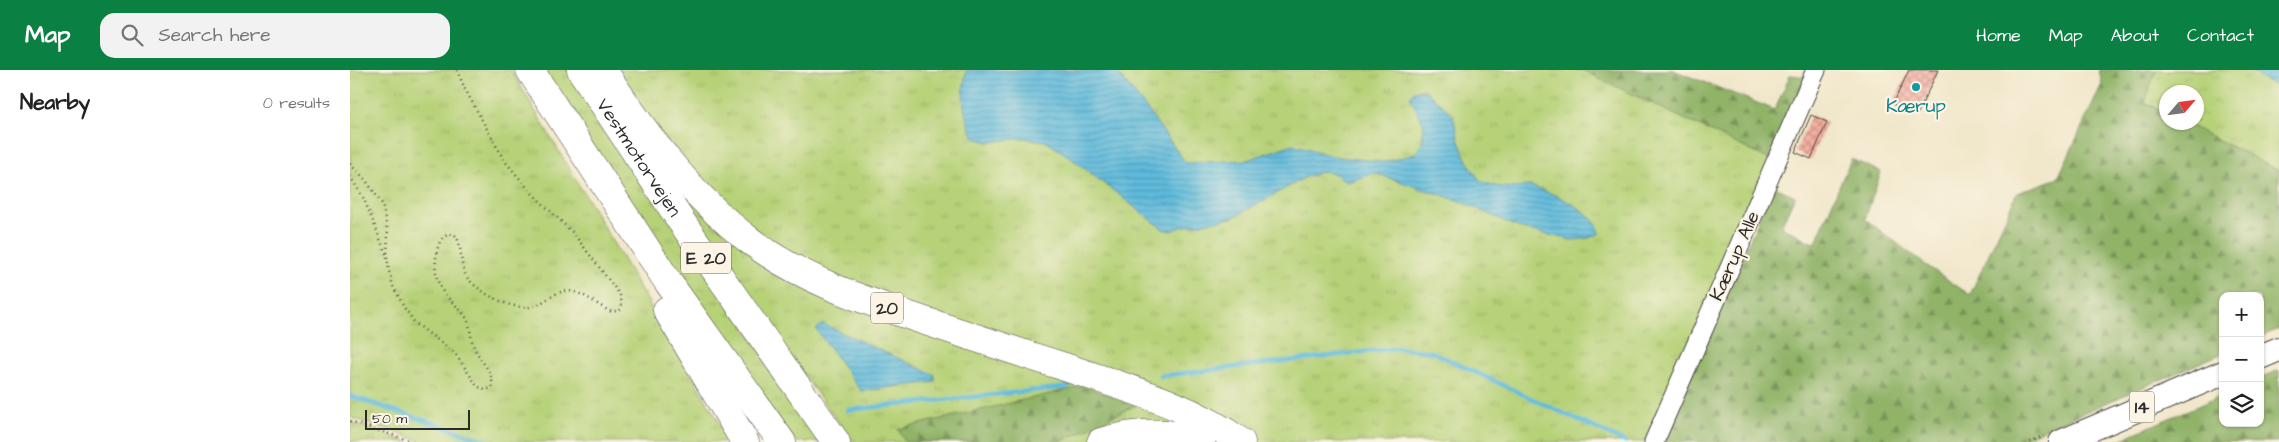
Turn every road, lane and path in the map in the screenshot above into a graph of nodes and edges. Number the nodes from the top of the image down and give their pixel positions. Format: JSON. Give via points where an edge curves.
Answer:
{"nodes":[{"id":1,"x":457,"y":70,"type":"edge"},
{"id":2,"x":581,"y":70,"type":"edge"},
{"id":3,"x":603,"y":70,"type":"edge"},
{"id":4,"x":1816,"y":70,"type":"edge"},
{"id":5,"x":532,"y":74,"type":"edge"},
{"id":6,"x":350,"y":164,"type":"edge"},
{"id":7,"x":350,"y":176,"type":"edge"},
{"id":8,"x":386,"y":256,"type":"junction"},
{"id":9,"x":2279,"y":349,"type":"edge"},
{"id":10,"x":2264,"y":355,"type":"edge"},
{"id":11,"x":2219,"y":375,"type":"edge"},
{"id":12,"x":350,"y":422,"type":"edge"},
{"id":13,"x":414,"y":442,"type":"edge"},
{"id":14,"x":745,"y":442,"type":"edge"},
{"id":15,"x":782,"y":442,"type":"edge"},
{"id":16,"x":836,"y":442,"type":"edge"},
{"id":17,"x":1101,"y":442,"type":"edge"},
{"id":18,"x":1201,"y":442,"type":"edge"},
{"id":19,"x":1241,"y":442,"type":"edge"},
{"id":20,"x":1654,"y":442,"type":"edge"},
{"id":21,"x":2061,"y":442,"type":"edge"}],
"edges":[{"from":1,"to":8,"type":"path","via":[[504,160],[574,234],[620,295],[620,310],[612,312],[569,291],[558,292],[537,306],[510,305],[481,290],[468,279],[461,267],[458,238],[454,234],[443,237],[436,257],[436,280],[442,292],[466,317],[474,346],[493,381],[492,388],[486,390],[477,386],[456,353],[410,318],[393,286]]},
{"from":2,"to":16,"type":"highway","name":"Vestmotorvejen","number":"E 20","via":[[680,221]]},
{"from":3,"to":19,"type":"highway","number":"20","via":[[650,137],[693,190],[727,222],[784,263],[864,301],[1164,402],[1197,415]]},
{"from":4,"to":20,"type":"street","name":"Kærup Alle"},
{"from":5,"to":14,"type":"highway","via":[[588,178]]},
{"from":5,"to":15,"type":"highway","number":"E 20","via":[[668,282]]},
{"from":6,"to":8,"type":"path","via":[[382,204],[388,233]]},
{"from":7,"to":8,"type":"path","via":[[364,199]]},
{"from":9,"to":10,"type":"main road"},
{"from":11,"to":21,"type":"main road","number":"14"},
{"from":12,"to":13,"type":"path"},
{"from":17,"to":18,"type":"highway","via":[[1119,436],[1148,433]]}]}
